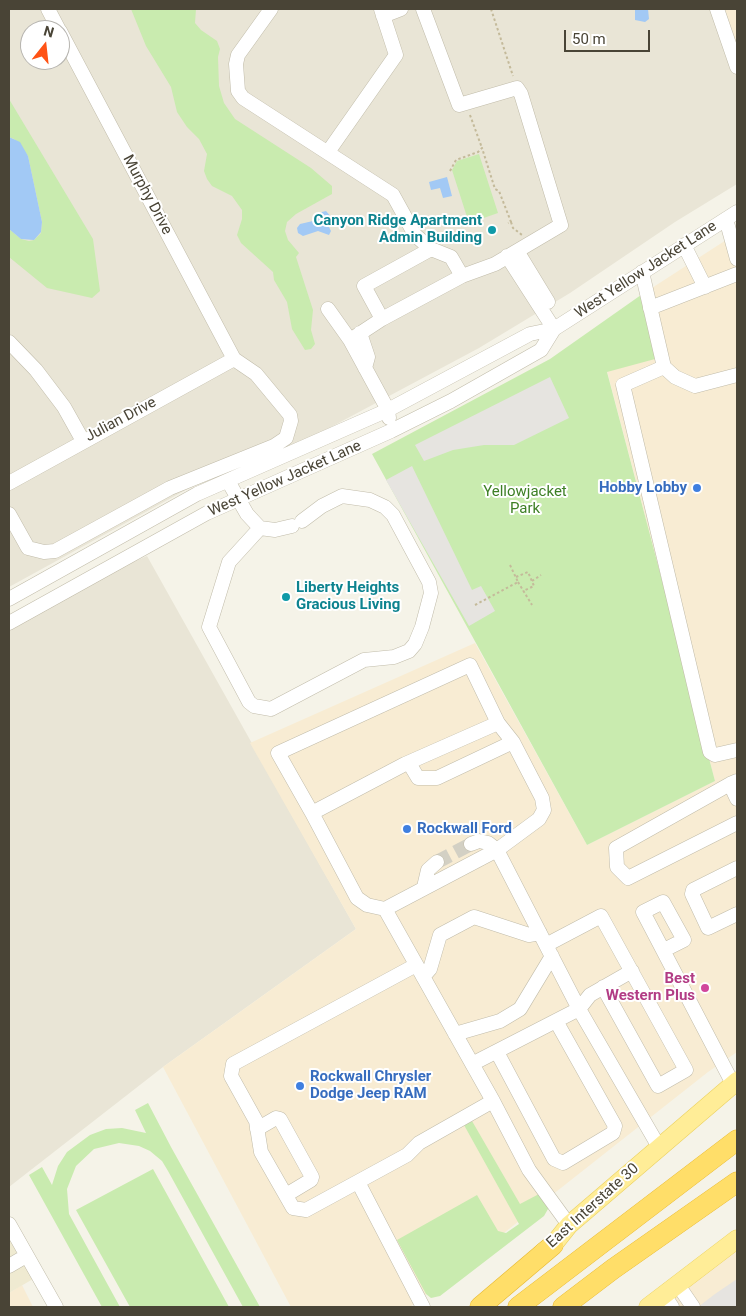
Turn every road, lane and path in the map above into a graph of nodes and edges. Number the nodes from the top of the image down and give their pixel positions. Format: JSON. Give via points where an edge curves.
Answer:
{"nodes":[{"id":1,"x":48,"y":9,"type":"edge"},
{"id":2,"x":270,"y":9,"type":"edge"},
{"id":3,"x":401,"y":9,"type":"edge"},
{"id":4,"x":423,"y":9,"type":"edge"},
{"id":5,"x":491,"y":9,"type":"edge"},
{"id":6,"x":718,"y":9,"type":"edge"},
{"id":7,"x":382,"y":12,"type":"edge"},
{"id":8,"x":54,"y":20,"type":"edge"},
{"id":9,"x":70,"y":50,"type":"edge"},
{"id":10,"x":737,"y":67,"type":"edge"},
{"id":11,"x":516,"y":88,"type":"junction"},
{"id":12,"x":466,"y":102,"type":"junction"},
{"id":13,"x":482,"y":148,"type":"junction"},
{"id":14,"x":328,"y":152,"type":"junction"},
{"id":15,"x":450,"y":171,"type":"dead end"},
{"id":16,"x":732,"y":215,"type":"edge"},
{"id":17,"x":684,"y":244,"type":"junction"},
{"id":18,"x":431,"y":249,"type":"junction"},
{"id":19,"x":517,"y":251,"type":"junction"},
{"id":20,"x":736,"y":251,"type":"edge"},
{"id":21,"x":642,"y":272,"type":"junction"},
{"id":22,"x":737,"y":274,"type":"edge"},
{"id":23,"x":462,"y":276,"type":"junction"},
{"id":24,"x":705,"y":287,"type":"junction"},
{"id":25,"x":650,"y":308,"type":"junction"},
{"id":26,"x":328,"y":309,"type":"dead end"},
{"id":27,"x":382,"y":319,"type":"junction"},
{"id":28,"x":558,"y":326,"type":"junction"},
{"id":29,"x":355,"y":337,"type":"junction"},
{"id":30,"x":9,"y":342,"type":"edge"},
{"id":31,"x":234,"y":359,"type":"junction"},
{"id":32,"x":664,"y":367,"type":"junction"},
{"id":33,"x":737,"y":375,"type":"edge"},
{"id":34,"x":388,"y":410,"type":"junction"},
{"id":35,"x":391,"y":431,"type":"junction"},
{"id":36,"x":83,"y":441,"type":"junction"},
{"id":37,"x":10,"y":479,"type":"edge"},
{"id":38,"x":228,"y":481,"type":"junction"},
{"id":39,"x":238,"y":499,"type":"junction"},
{"id":40,"x":9,"y":514,"type":"edge"},
{"id":41,"x":260,"y":528,"type":"junction"},
{"id":42,"x":510,"y":565,"type":"dead end"},
{"id":43,"x":541,"y":575,"type":"dead end"},
{"id":44,"x":516,"y":577,"type":"junction"},
{"id":45,"x":532,"y":581,"type":"junction"},
{"id":46,"x":518,"y":582,"type":"junction"},
{"id":47,"x":523,"y":591,"type":"junction"},
{"id":48,"x":9,"y":599,"type":"edge"},
{"id":49,"x":475,"y":605,"type":"dead end"},
{"id":50,"x":532,"y":605,"type":"dead end"},
{"id":51,"x":9,"y":623,"type":"edge"},
{"id":52,"x":498,"y":722,"type":"junction"},
{"id":53,"x":513,"y":742,"type":"junction"},
{"id":54,"x":737,"y":750,"type":"edge"},
{"id":55,"x":409,"y":763,"type":"junction"},
{"id":56,"x":733,"y":782,"type":"edge"},
{"id":57,"x":737,"y":799,"type":"edge"},
{"id":58,"x":312,"y":813,"type":"junction"},
{"id":59,"x":737,"y":823,"type":"edge"},
{"id":60,"x":472,"y":844,"type":"tunnel mouth"},
{"id":61,"x":497,"y":850,"type":"junction"},
{"id":62,"x":437,"y":862,"type":"tunnel mouth"},
{"id":63,"x":737,"y":868,"type":"edge"},
{"id":64,"x":424,"y":887,"type":"junction"},
{"id":65,"x":385,"y":909,"type":"junction"},
{"id":66,"x":737,"y":914,"type":"edge"},
{"id":67,"x":546,"y":945,"type":"junction"},
{"id":68,"x":664,"y":950,"type":"dead end"},
{"id":69,"x":420,"y":971,"type":"junction"},
{"id":70,"x":632,"y":971,"type":"junction"},
{"id":71,"x":603,"y":987,"type":"junction"},
{"id":72,"x":579,"y":1009,"type":"junction"},
{"id":73,"x":556,"y":1021,"type":"junction"},
{"id":74,"x":455,"y":1034,"type":"junction"},
{"id":75,"x":496,"y":1052,"type":"junction"},
{"id":76,"x":472,"y":1064,"type":"junction"},
{"id":77,"x":735,"y":1082,"type":"edge"},
{"id":78,"x":493,"y":1101,"type":"junction"},
{"id":79,"x":257,"y":1129,"type":"junction"},
{"id":80,"x":737,"y":1140,"type":"edge"},
{"id":81,"x":660,"y":1147,"type":"junction"},
{"id":82,"x":358,"y":1182,"type":"junction"},
{"id":83,"x":737,"y":1182,"type":"edge"},
{"id":84,"x":286,"y":1195,"type":"junction"},
{"id":85,"x":9,"y":1224,"type":"edge"},
{"id":86,"x":568,"y":1225,"type":"junction"},
{"id":87,"x":737,"y":1239,"type":"edge"},
{"id":88,"x":553,"y":1245,"type":"junction"},
{"id":89,"x":26,"y":1256,"type":"junction"},
{"id":90,"x":9,"y":1266,"type":"edge"},
{"id":91,"x":671,"y":1296,"type":"edge"},
{"id":92,"x":56,"y":1307,"type":"edge"},
{"id":93,"x":423,"y":1307,"type":"edge"},
{"id":94,"x":468,"y":1307,"type":"edge"},
{"id":95,"x":480,"y":1307,"type":"edge"},
{"id":96,"x":518,"y":1307,"type":"edge"},
{"id":97,"x":563,"y":1307,"type":"edge"},
{"id":98,"x":648,"y":1307,"type":"edge"},
{"id":99,"x":693,"y":1307,"type":"edge"}],
"edges":[{"from":1,"to":8,"type":"street","name":"Murphy Drive"},
{"from":2,"to":14,"type":"street","via":[[238,55],[238,91],[243,98]]},
{"from":3,"to":7,"type":"street"},
{"from":4,"to":12,"type":"street","via":[[459,105]]},
{"from":5,"to":11,"type":"path"},
{"from":6,"to":10,"type":"street"},
{"from":7,"to":14,"type":"street","via":[[396,55]]},
{"from":9,"to":31,"type":"street","name":"Murphy Drive"},
{"from":11,"to":12,"type":"street"},
{"from":11,"to":19,"type":"street","via":[[521,94],[561,225]]},
{"from":12,"to":13,"type":"path"},
{"from":13,"to":15,"type":"path","via":[[456,160]]},
{"from":13,"to":19,"type":"path"},
{"from":14,"to":18,"type":"street","via":[[393,195],[415,235]]},
{"from":16,"to":17,"type":"street","name":"West Yellow Jacket Lane"},
{"from":16,"to":20,"type":"street"},
{"from":17,"to":21,"type":"street","name":"West Yellow Jacket Lane"},
{"from":17,"to":24,"type":"street"},
{"from":18,"to":23,"type":"street","via":[[451,258]]},
{"from":18,"to":27,"type":"street","via":[[364,286]]},
{"from":19,"to":23,"type":"street","via":[[495,264]]},
{"from":19,"to":28,"type":"street"},
{"from":21,"to":25,"type":"street"},
{"from":21,"to":28,"type":"street","name":"West Yellow Jacket Lane"},
{"from":22,"to":24,"type":"street"},
{"from":23,"to":27,"type":"street"},
{"from":24,"to":25,"type":"street"},
{"from":25,"to":32,"type":"street"},
{"from":26,"to":29,"type":"street"},
{"from":27,"to":29,"type":"street"},
{"from":28,"to":34,"type":"street","name":"West Yellow Jacket Lane","via":[[530,334]]},
{"from":28,"to":35,"type":"street","name":"West Yellow Jacket Lane","via":[[541,350]]},
{"from":29,"to":34,"type":"street","via":[[368,357],[364,368]]},
{"from":30,"to":36,"type":"street","via":[[58,399]]},
{"from":31,"to":36,"type":"street","name":"Julian Drive"},
{"from":31,"to":40,"type":"street","via":[[256,374],[290,415],[290,430],[286,438],[274,446],[170,488],[55,552],[28,548]]},
{"from":32,"to":33,"type":"street","via":[[675,377],[695,386]]},
{"from":32,"to":54,"type":"street","via":[[623,385],[710,752],[715,755]]},
{"from":34,"to":35,"type":"street"},
{"from":34,"to":38,"type":"street","name":"West Yellow Jacket Lane"},
{"from":35,"to":39,"type":"street","name":"West Yellow Jacket Lane"},
{"from":36,"to":37,"type":"street","name":"Julian Drive"},
{"from":38,"to":39,"type":"street"},
{"from":38,"to":48,"type":"street","name":"West Yellow Jacket Lane","via":[[197,494]]},
{"from":39,"to":41,"type":"street"},
{"from":39,"to":51,"type":"street","name":"West Yellow Jacket Lane","via":[[180,527]]},
{"from":41,"to":41,"type":"street","via":[[229,562],[209,627],[249,702],[271,709],[364,660],[409,652],[422,627],[431,593],[429,582],[393,515],[385,507],[370,500],[342,496],[297,524],[275,530]]},
{"from":42,"to":44,"type":"path"},
{"from":43,"to":45,"type":"path"},
{"from":44,"to":45,"type":"path","via":[[528,572]]},
{"from":44,"to":46,"type":"path"},
{"from":45,"to":47,"type":"path","via":[[534,586]]},
{"from":46,"to":47,"type":"path"},
{"from":46,"to":49,"type":"path"},
{"from":47,"to":50,"type":"path"},
{"from":52,"to":53,"type":"street"},
{"from":52,"to":55,"type":"street"},
{"from":52,"to":58,"type":"street","via":[[470,665],[278,753]]},
{"from":53,"to":55,"type":"street","via":[[437,778],[418,778]]},
{"from":53,"to":61,"type":"street","via":[[542,798],[544,810],[539,819]]},
{"from":55,"to":58,"type":"street"},
{"from":56,"to":57,"type":"street"},
{"from":56,"to":59,"type":"street","via":[[616,848],[616,867],[628,878]]},
{"from":58,"to":65,"type":"street","via":[[357,898],[367,905]]},
{"from":60,"to":61,"type":"street","via":[[479,841],[488,843]]},
{"from":61,"to":64,"type":"street"},
{"from":61,"to":67,"type":"street"},
{"from":62,"to":64,"type":"street","via":[[428,870]]},
{"from":63,"to":66,"type":"street","via":[[693,890],[692,894],[708,928]]},
{"from":64,"to":65,"type":"street"},
{"from":65,"to":69,"type":"street"},
{"from":67,"to":69,"type":"street","via":[[529,935],[474,917],[440,935],[430,969]]},
{"from":67,"to":70,"type":"street","via":[[601,916]]},
{"from":67,"to":72,"type":"street"},
{"from":67,"to":74,"type":"street","via":[[520,1009],[500,1021]]},
{"from":68,"to":77,"type":"street"},
{"from":69,"to":74,"type":"street"},
{"from":69,"to":79,"type":"street","via":[[233,1064],[231,1076],[256,1121]]},
{"from":70,"to":71,"type":"street"},
{"from":70,"to":71,"type":"street","via":[[686,1070],[658,1086]]},
{"from":71,"to":72,"type":"street","via":[[590,995]]},
{"from":72,"to":73,"type":"street"},
{"from":72,"to":81,"type":"street"},
{"from":73,"to":75,"type":"street"},
{"from":73,"to":75,"type":"street","via":[[615,1126],[613,1133],[563,1163],[554,1159]]},
{"from":74,"to":76,"type":"street"},
{"from":75,"to":76,"type":"street"},
{"from":76,"to":78,"type":"street"},
{"from":77,"to":81,"type":"main road","name":"East Interstate 30"},
{"from":78,"to":82,"type":"street"},
{"from":78,"to":86,"type":"street","via":[[529,1170]]},
{"from":79,"to":84,"type":"street","via":[[261,1152]]},
{"from":79,"to":84,"type":"street","via":[[276,1118],[280,1119],[312,1177]]},
{"from":80,"to":96,"type":"highway"},
{"from":81,"to":86,"type":"main road","name":"East Interstate 30"},
{"from":82,"to":84,"type":"street","via":[[306,1210],[293,1208]]},
{"from":82,"to":93,"type":"street"},
{"from":83,"to":97,"type":"highway"},
{"from":85,"to":89,"type":"street"},
{"from":86,"to":88,"type":"main road","name":"East Interstate 30"},
{"from":87,"to":91,"type":"main road"},
{"from":88,"to":94,"type":"main road","name":"East Interstate 30"},
{"from":88,"to":95,"type":"highway"},
{"from":89,"to":90,"type":"street"},
{"from":89,"to":92,"type":"street"},
{"from":91,"to":98,"type":"main road"},
{"from":91,"to":99,"type":"street"}]}
